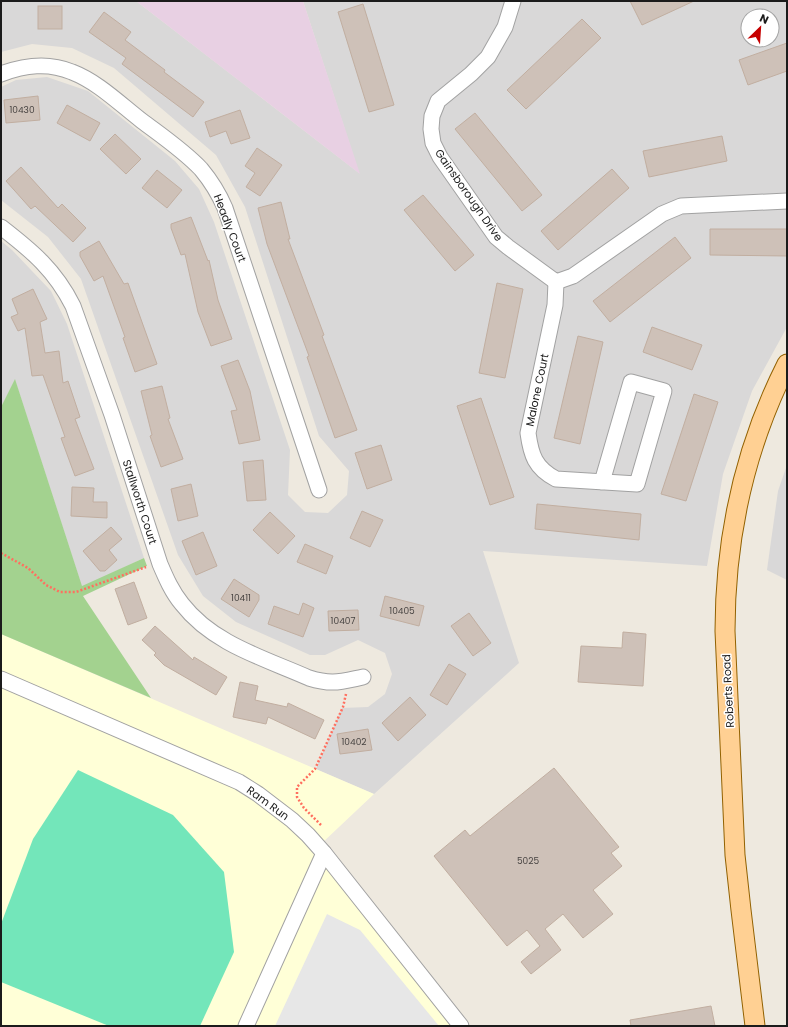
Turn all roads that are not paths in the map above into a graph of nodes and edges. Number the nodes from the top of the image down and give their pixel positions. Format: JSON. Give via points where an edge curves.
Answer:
{"nodes":[{"id":1,"x":513,"y":1,"type":"edge"},
{"id":2,"x":1,"y":74,"type":"edge"},
{"id":3,"x":787,"y":201,"type":"edge"},
{"id":4,"x":1,"y":227,"type":"edge"},
{"id":5,"x":556,"y":282,"type":"junction"},
{"id":6,"x":787,"y":364,"type":"edge"},
{"id":7,"x":602,"y":482,"type":"junction"},
{"id":8,"x":319,"y":490,"type":"dead end"},
{"id":9,"x":356,"y":678,"type":"road end"},
{"id":10,"x":1,"y":679,"type":"edge"},
{"id":11,"x":324,"y":853,"type":"junction"},
{"id":12,"x":246,"y":1026,"type":"edge"},
{"id":13,"x":461,"y":1026,"type":"edge"},
{"id":14,"x":755,"y":1026,"type":"edge"}],
"edges":[{"from":1,"to":5,"type":"street","name":"Gainsborough Drive","via":[[505,27],[488,56],[438,102],[432,116],[433,143],[496,237]]},
{"from":2,"to":8,"type":"street","name":"Headly Court","via":[[26,66],[54,67],[72,72],[92,82],[186,155],[207,177],[225,208]]},
{"from":3,"to":5,"type":"street","via":[[681,206],[662,214],[573,276]]},
{"from":4,"to":9,"type":"street","name":"Stallworth Court","via":[[34,253],[56,277],[74,306],[159,562],[182,604],[200,624],[222,639],[309,678],[329,682]]},
{"from":5,"to":7,"type":"street","name":"Malone Court","via":[[555,305],[528,433],[530,447],[536,463],[546,474],[556,479]]},
{"from":6,"to":14,"type":"main road","name":"Roberts Road","via":[[760,426],[746,469],[736,515],[725,597],[735,855]]},
{"from":7,"to":7,"type":"street","name":"Malone Court","via":[[637,484],[664,392],[631,382]]},
{"from":10,"to":11,"type":"street","name":"Ram Run","via":[[239,782],[292,820]]},
{"from":11,"to":12,"type":"street"},
{"from":11,"to":13,"type":"street","name":"Ram Run"}]}
